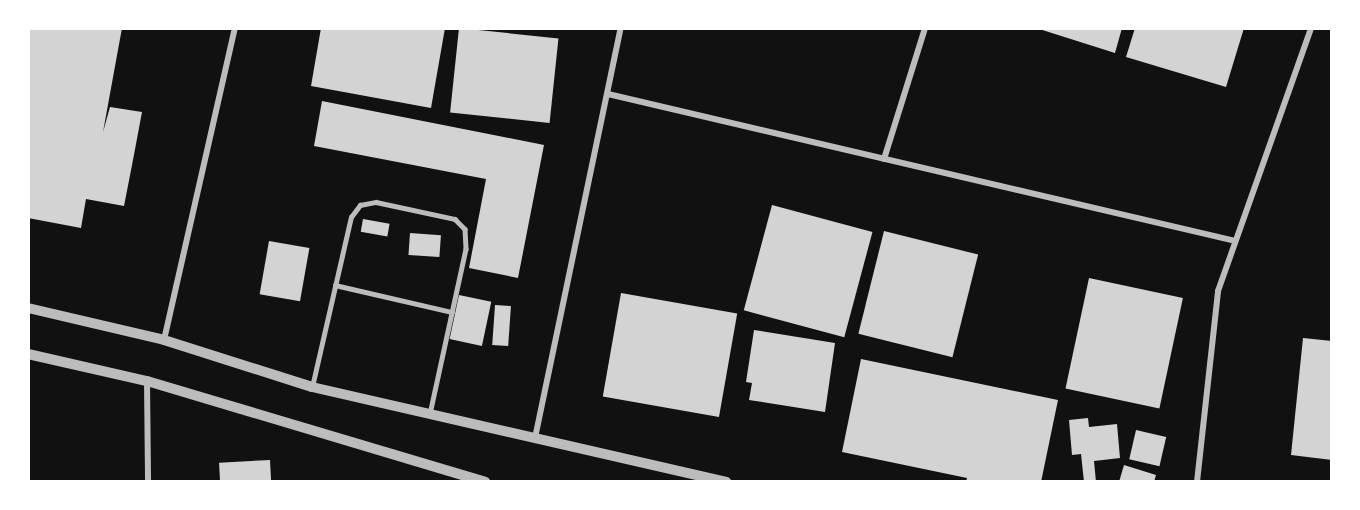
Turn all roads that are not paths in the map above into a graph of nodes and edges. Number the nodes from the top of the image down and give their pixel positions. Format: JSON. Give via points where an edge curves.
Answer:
{"nodes":[{"id":1,"x":235,"y":28,"type":"edge"},
{"id":2,"x":621,"y":28,"type":"edge"},
{"id":3,"x":924,"y":28,"type":"edge"},
{"id":4,"x":1311,"y":28,"type":"edge"},
{"id":5,"x":608,"y":94,"type":"junction"},
{"id":6,"x":884,"y":159,"type":"junction"},
{"id":7,"x":1235,"y":242,"type":"junction"},
{"id":8,"x":335,"y":285,"type":"junction"},
{"id":9,"x":28,"y":308,"type":"edge"},
{"id":10,"x":452,"y":312,"type":"junction"},
{"id":11,"x":164,"y":340,"type":"junction"},
{"id":12,"x":28,"y":354,"type":"edge"},
{"id":13,"x":147,"y":381,"type":"junction"},
{"id":14,"x":312,"y":387,"type":"junction"},
{"id":15,"x":430,"y":414,"type":"junction"},
{"id":16,"x":535,"y":438,"type":"junction"},
{"id":17,"x":148,"y":482,"type":"edge"},
{"id":18,"x":485,"y":482,"type":"edge"},
{"id":19,"x":726,"y":482,"type":"edge"},
{"id":20,"x":1197,"y":482,"type":"edge"}],
"edges":[{"from":1,"to":11,"type":"street"},
{"from":2,"to":5,"type":"street"},
{"from":3,"to":6,"type":"street"},
{"from":4,"to":7,"type":"street"},
{"from":5,"to":6,"type":"street"},
{"from":5,"to":16,"type":"street"},
{"from":6,"to":7,"type":"street"},
{"from":7,"to":20,"type":"street","via":[[1218,291]]},
{"from":8,"to":10,"type":"lane"},
{"from":8,"to":10,"type":"lane","via":[[351,217],[360,205],[376,202],[454,219],[465,229],[466,249]]},
{"from":8,"to":14,"type":"lane"},
{"from":9,"to":11,"type":"street"},
{"from":10,"to":15,"type":"lane"},
{"from":11,"to":14,"type":"street"},
{"from":12,"to":13,"type":"street"},
{"from":13,"to":17,"type":"street"},
{"from":13,"to":18,"type":"street"},
{"from":14,"to":15,"type":"street"},
{"from":15,"to":16,"type":"street"},
{"from":16,"to":19,"type":"street"}]}
